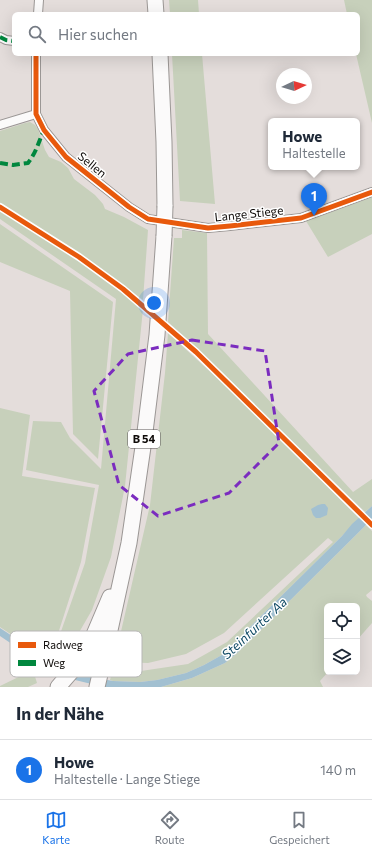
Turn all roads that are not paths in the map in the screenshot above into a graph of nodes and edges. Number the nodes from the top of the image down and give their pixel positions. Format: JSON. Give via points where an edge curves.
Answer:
{"nodes":[{"id":1,"x":39,"y":0,"type":"edge"},
{"id":2,"x":155,"y":0,"type":"edge"},
{"id":3,"x":38,"y":12,"type":"edge"},
{"id":4,"x":156,"y":12,"type":"edge"},
{"id":5,"x":0,"y":37,"type":"edge"},
{"id":6,"x":12,"y":41,"type":"edge"},
{"id":7,"x":36,"y":56,"type":"edge"},
{"id":8,"x":160,"y":56,"type":"edge"},
{"id":9,"x":36,"y":114,"type":"junction"},
{"id":10,"x":0,"y":125,"type":"edge"},
{"id":11,"x":372,"y":192,"type":"edge"},
{"id":12,"x":148,"y":219,"type":"joint"},
{"id":13,"x":129,"y":543,"type":"junction"},
{"id":14,"x":96,"y":631,"type":"edge"},
{"id":15,"x":110,"y":631,"type":"edge"},
{"id":16,"x":67,"y":677,"type":"edge"},
{"id":17,"x":99,"y":677,"type":"edge"},
{"id":18,"x":58,"y":687,"type":"edge"},
{"id":19,"x":97,"y":687,"type":"edge"}],
"edges":[{"from":1,"to":3,"type":"street"},
{"from":2,"to":4,"type":"highway"},
{"from":5,"to":6,"type":"street"},
{"from":7,"to":9,"type":"street"},
{"from":8,"to":13,"type":"highway","number":"B 54","bridge":true,"via":[[164,236],[157,335]]},
{"from":9,"to":10,"type":"street"},
{"from":9,"to":12,"type":"street","name":"Sellen","via":[[44,130],[66,157]]},
{"from":11,"to":12,"type":"street","name":"Lange Stiege","via":[[301,218],[208,228]]},
{"from":13,"to":14,"type":"highway"},
{"from":13,"to":15,"type":"highway","number":"B 54"},
{"from":16,"to":18,"type":"highway"},
{"from":17,"to":19,"type":"highway","number":"B 54"}]}
